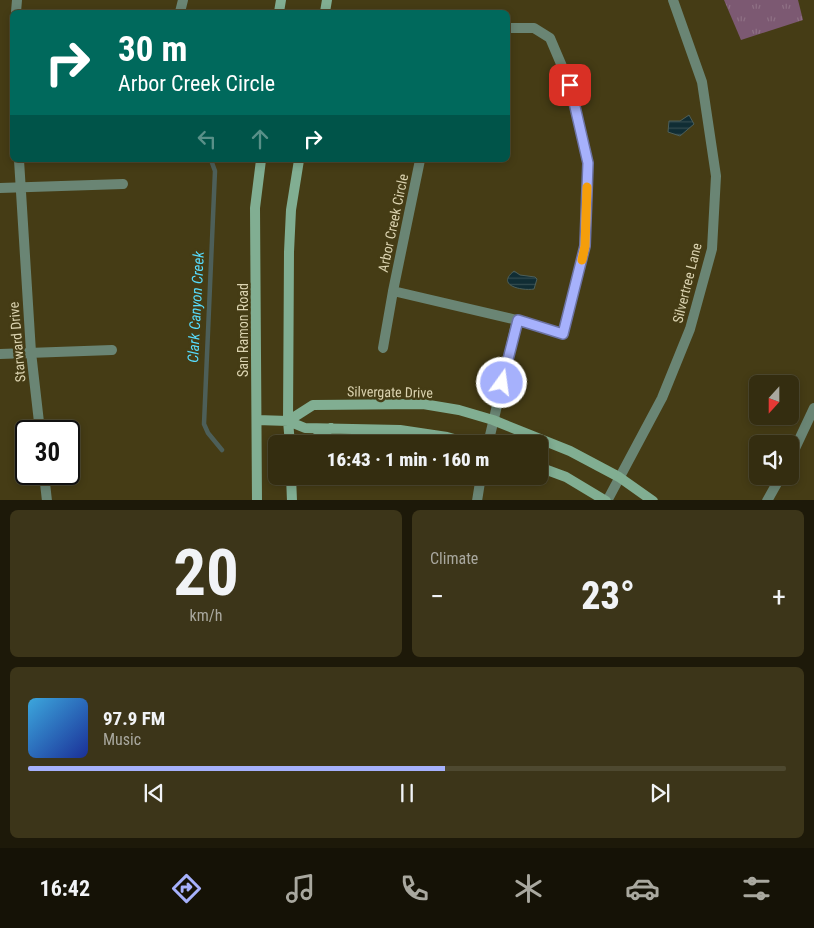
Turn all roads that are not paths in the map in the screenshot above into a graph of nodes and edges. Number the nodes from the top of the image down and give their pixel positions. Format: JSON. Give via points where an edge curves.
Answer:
{"nodes":[{"id":1,"x":673,"y":0,"type":"edge"},
{"id":2,"x":510,"y":28,"type":"edge"},
{"id":3,"x":19,"y":162,"type":"edge"},
{"id":4,"x":261,"y":162,"type":"edge"},
{"id":5,"x":298,"y":162,"type":"edge"},
{"id":6,"x":420,"y":162,"type":"edge"},
{"id":7,"x":123,"y":184,"type":"dead end"},
{"id":8,"x":0,"y":188,"type":"edge"},
{"id":9,"x":20,"y":188,"type":"junction"},
{"id":10,"x":393,"y":291,"type":"junction"},
{"id":11,"x":518,"y":320,"type":"junction"},
{"id":12,"x":383,"y":348,"type":"dead end"},
{"id":13,"x":112,"y":350,"type":"dead end"},
{"id":14,"x":31,"y":352,"type":"junction"},
{"id":15,"x":0,"y":354,"type":"edge"},
{"id":16,"x":814,"y":408,"type":"edge"},
{"id":17,"x":39,"y":420,"type":"edge"},
{"id":18,"x":257,"y":420,"type":"junction"},
{"id":19,"x":493,"y":420,"type":"junction"},
{"id":20,"x":288,"y":421,"type":"junction"},
{"id":21,"x":331,"y":428,"type":"junction"},
{"id":22,"x":289,"y":435,"type":"edge"},
{"id":23,"x":321,"y":435,"type":"edge"},
{"id":24,"x":434,"y":435,"type":"edge"},
{"id":25,"x":490,"y":435,"type":"edge"},
{"id":26,"x":799,"y":440,"type":"edge"},
{"id":27,"x":548,"y":470,"type":"edge"},
{"id":28,"x":619,"y":477,"type":"junction"},
{"id":29,"x":45,"y":485,"type":"edge"},
{"id":30,"x":291,"y":485,"type":"edge"},
{"id":31,"x":480,"y":485,"type":"edge"},
{"id":32,"x":776,"y":485,"type":"edge"},
{"id":33,"x":47,"y":500,"type":"edge"},
{"id":34,"x":257,"y":500,"type":"edge"},
{"id":35,"x":292,"y":500,"type":"edge"},
{"id":36,"x":477,"y":500,"type":"edge"},
{"id":37,"x":607,"y":500,"type":"edge"},
{"id":38,"x":653,"y":500,"type":"edge"},
{"id":39,"x":767,"y":500,"type":"edge"}],
"edges":[{"from":1,"to":28,"type":"street","name":"Silvertree Lane","via":[[702,82],[705,101],[716,176],[712,249],[687,338],[662,398]]},
{"from":2,"to":11,"type":"street","name":"Arbor Creek Circle","via":[[534,28],[550,38],[570,85],[588,163],[585,246],[563,334]]},
{"from":3,"to":9,"type":"street","name":"Starward Drive"},
{"from":4,"to":18,"type":"main road","name":"San Ramon Road","via":[[255,208]]},
{"from":5,"to":20,"type":"main road","via":[[289,252]]},
{"from":6,"to":10,"type":"street","name":"Arbor Creek Circle"},
{"from":7,"to":9,"type":"street"},
{"from":8,"to":9,"type":"street"},
{"from":9,"to":14,"type":"street","name":"Starward Drive"},
{"from":10,"to":11,"type":"street","name":"Arbor Creek Circle"},
{"from":10,"to":12,"type":"street","name":"Arbor Creek Circle"},
{"from":11,"to":19,"type":"street"},
{"from":13,"to":14,"type":"street"},
{"from":14,"to":15,"type":"street"},
{"from":14,"to":17,"type":"street","name":"Starward Drive"},
{"from":16,"to":26,"type":"street"},
{"from":18,"to":20,"type":"main road"},
{"from":18,"to":34,"type":"main road","name":"San Ramon Road"},
{"from":19,"to":20,"type":"main road","name":"Silvergate Drive","via":[[459,410],[414,404],[313,405]]},
{"from":19,"to":25,"type":"street"},
{"from":19,"to":28,"type":"main road","name":"Silvergate Drive","via":[[570,451]]},
{"from":20,"to":21,"type":"main road","via":[[305,428]]},
{"from":20,"to":22,"type":"main road"},
{"from":21,"to":23,"type":"main road"},
{"from":21,"to":24,"type":"main road","via":[[400,430]]},
{"from":27,"to":37,"type":"main road"},
{"from":28,"to":37,"type":"street","name":"Silvertree Lane"},
{"from":28,"to":38,"type":"main road","name":"Silvergate Drive"},
{"from":29,"to":33,"type":"street"},
{"from":30,"to":35,"type":"main road"},
{"from":31,"to":36,"type":"street"},
{"from":32,"to":39,"type":"street"}]}
